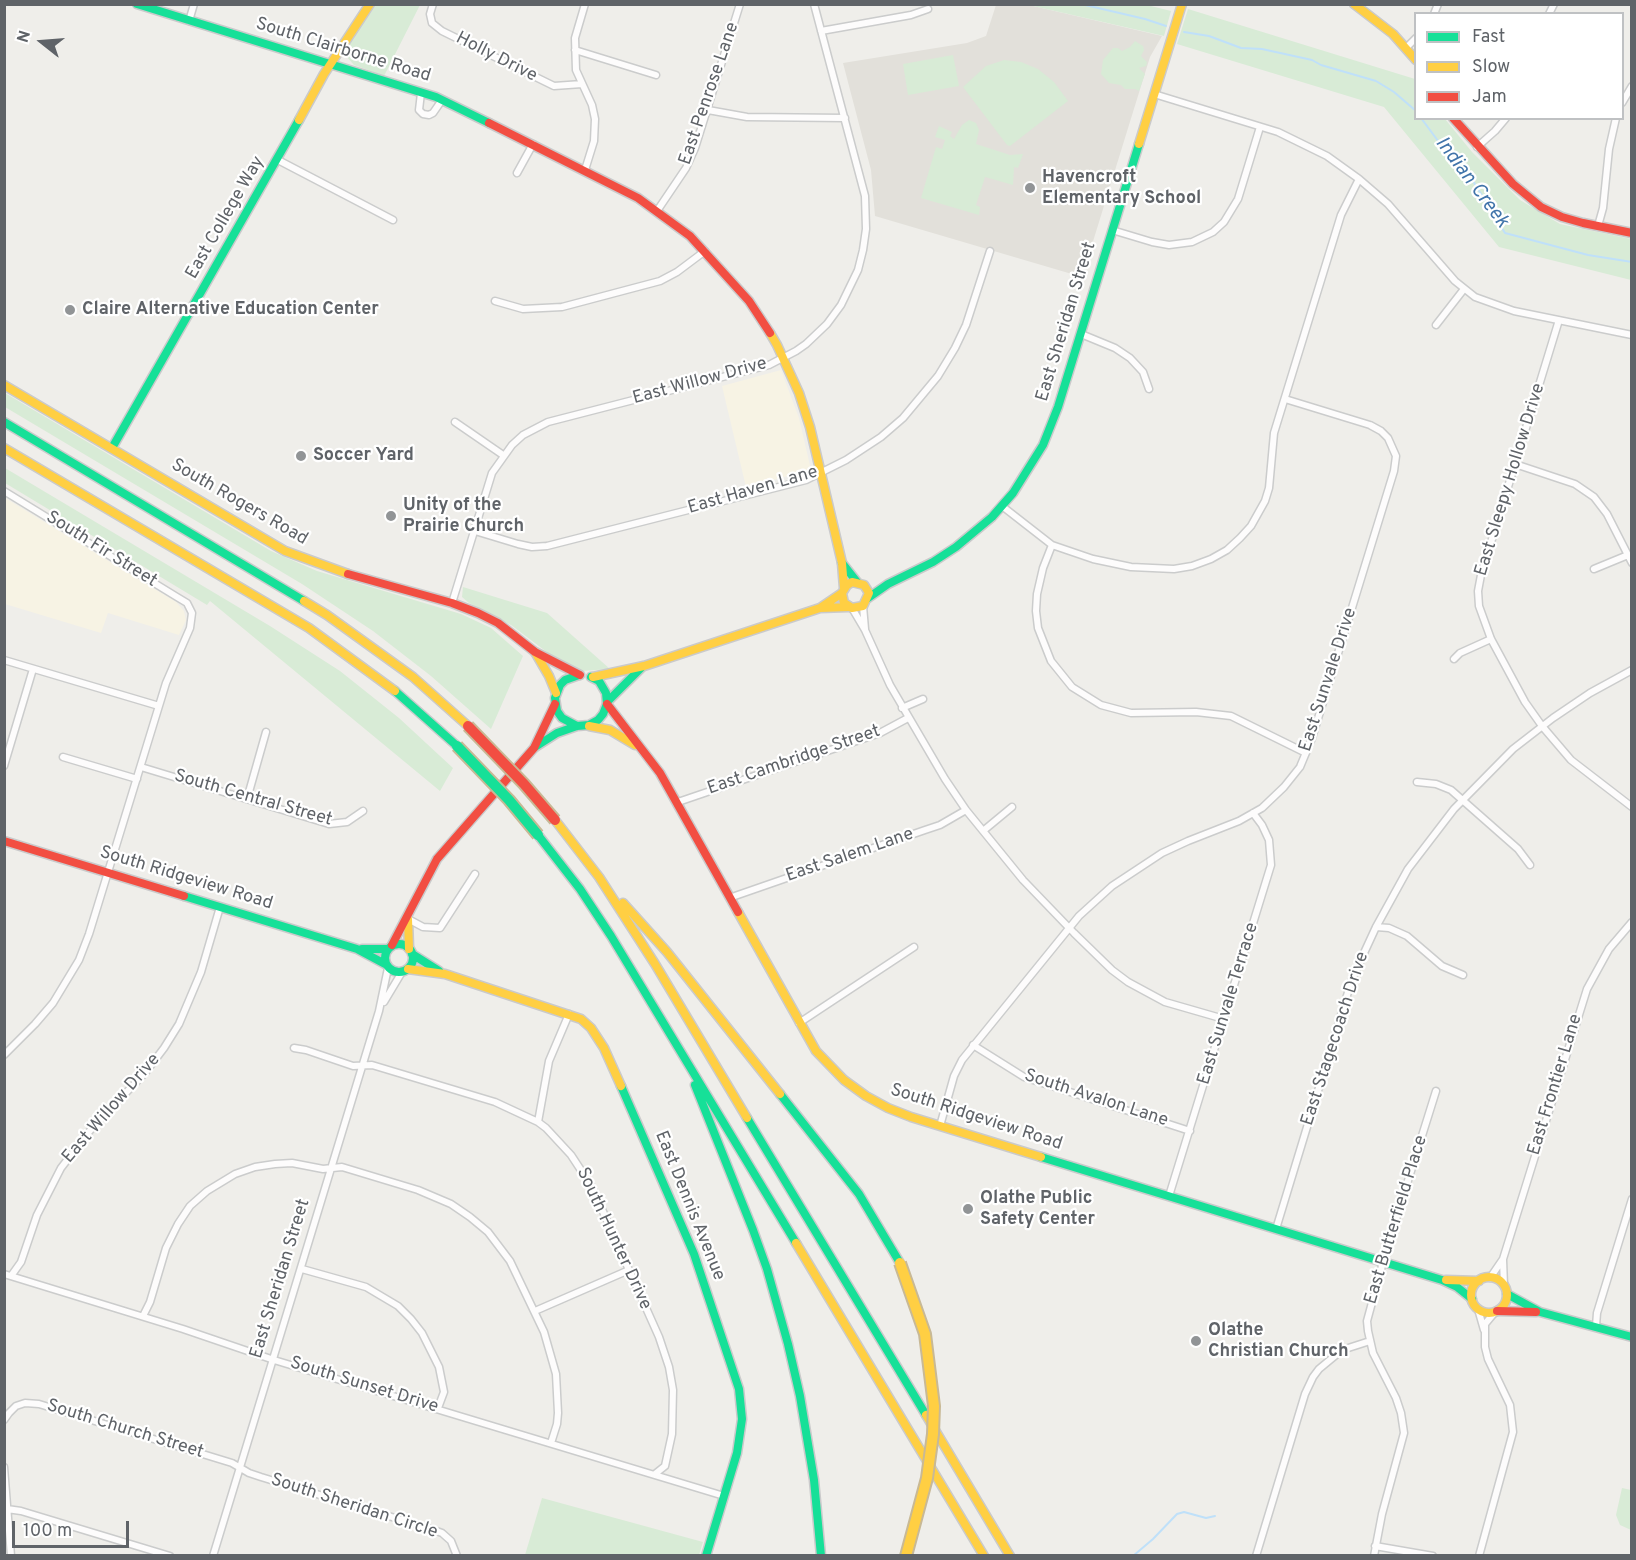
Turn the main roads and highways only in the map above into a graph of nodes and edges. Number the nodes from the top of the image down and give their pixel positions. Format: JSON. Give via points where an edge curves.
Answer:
{"nodes":[{"id":1,"x":137,"y":4,"type":"edge"},
{"id":2,"x":370,"y":4,"type":"edge"},
{"id":3,"x":1182,"y":4,"type":"edge"},
{"id":4,"x":1354,"y":4,"type":"edge"},
{"id":5,"x":1414,"y":58,"type":"edge"},
{"id":6,"x":330,"y":65,"type":"junction"},
{"id":7,"x":1455,"y":120,"type":"edge"},
{"id":8,"x":1632,"y":233,"type":"edge"},
{"id":9,"x":4,"y":385,"type":"edge"},
{"id":10,"x":4,"y":422,"type":"edge"},
{"id":11,"x":4,"y":447,"type":"edge"},
{"id":12,"x":112,"y":448,"type":"junction"},
{"id":13,"x":842,"y":563,"type":"junction"},
{"id":14,"x":860,"y":583,"type":"junction"},
{"id":15,"x":888,"y":584,"type":"junction"},
{"id":16,"x":843,"y":591,"type":"junction"},
{"id":17,"x":866,"y":602,"type":"junction"},
{"id":18,"x":850,"y":607,"type":"junction"},
{"id":19,"x":820,"y":608,"type":"junction"},
{"id":20,"x":535,"y":652,"type":"junction"},
{"id":21,"x":644,"y":666,"type":"junction"},
{"id":22,"x":580,"y":675,"type":"junction"},
{"id":23,"x":592,"y":677,"type":"junction"},
{"id":24,"x":556,"y":698,"type":"junction"},
{"id":25,"x":607,"y":703,"type":"junction"},
{"id":26,"x":577,"y":726,"type":"junction"},
{"id":27,"x":589,"y":726,"type":"junction"},
{"id":28,"x":534,"y":748,"type":"junction"},
{"id":29,"x":640,"y":748,"type":"junction"},
{"id":30,"x":4,"y":841,"type":"edge"},
{"id":31,"x":599,"y":876,"type":"junction"},
{"id":32,"x":408,"y":919,"type":"junction"},
{"id":33,"x":390,"y":947,"type":"junction"},
{"id":34,"x":357,"y":949,"type":"junction"},
{"id":35,"x":411,"y":951,"type":"junction"},
{"id":36,"x":387,"y":966,"type":"junction"},
{"id":37,"x":405,"y":971,"type":"junction"},
{"id":38,"x":445,"y":974,"type":"junction"},
{"id":39,"x":682,"y":1054,"type":"junction"},
{"id":40,"x":1484,"y":1279,"type":"junction"},
{"id":41,"x":1442,"y":1280,"type":"junction"},
{"id":42,"x":1505,"y":1289,"type":"junction"},
{"id":43,"x":1475,"y":1304,"type":"junction"},
{"id":44,"x":1496,"y":1311,"type":"junction"},
{"id":45,"x":1540,"y":1312,"type":"junction"},
{"id":46,"x":1632,"y":1337,"type":"edge"},
{"id":47,"x":706,"y":1556,"type":"edge"},
{"id":48,"x":821,"y":1556,"type":"edge"},
{"id":49,"x":906,"y":1556,"type":"edge"},
{"id":50,"x":984,"y":1556,"type":"edge"},
{"id":51,"x":1010,"y":1556,"type":"edge"}],
"edges":[{"from":1,"to":6,"type":"main road","name":"South Clairborne Road"},
{"from":2,"to":6,"type":"main road","name":"East College Way"},
{"from":3,"to":15,"type":"main road","name":"East Sheridan Street","via":[[1051,427],[1030,468],[1002,506],[956,547]]},
{"from":4,"to":5,"type":"main road","via":[[1393,34]]},
{"from":6,"to":12,"type":"main road","name":"East College Way"},
{"from":6,"to":13,"type":"main road","name":"South Clairborne Road","via":[[442,100],[638,198],[690,236],[749,301],[783,358],[810,427]]},
{"from":7,"to":8,"type":"main road","via":[[1513,184],[1541,207]]},
{"from":9,"to":12,"type":"main road","name":"South Rogers Road"},
{"from":10,"to":31,"type":"main road","bridge":true,"via":[[327,615],[413,677],[524,784]]},
{"from":11,"to":39,"type":"main road","bridge":true,"via":[[309,628],[418,710],[509,800],[580,889]]},
{"from":12,"to":20,"type":"main road","name":"South Rogers Road","via":[[285,551],[338,571],[452,603],[498,623]]},
{"from":13,"to":14,"type":"main road","name":"South Clairborne Road"},
{"from":13,"to":16,"type":"main road","name":"South Clairborne Road"},
{"from":14,"to":15,"type":"main road","name":"East Sheridan Street"},
{"from":14,"to":16,"type":"main road","via":[[848,585]]},
{"from":14,"to":17,"type":"main road","via":[[869,593]]},
{"from":15,"to":17,"type":"main road","name":"East Sheridan Street"},
{"from":16,"to":18,"type":"main road","via":[[844,603]]},
{"from":16,"to":19,"type":"main road"},
{"from":17,"to":18,"type":"main road"},
{"from":18,"to":19,"type":"main road"},
{"from":19,"to":21,"type":"main road"},
{"from":20,"to":22,"type":"main road"},
{"from":20,"to":24,"type":"main road"},
{"from":21,"to":23,"type":"main road"},
{"from":21,"to":25,"type":"main road"},
{"from":22,"to":23,"type":"main road"},
{"from":22,"to":24,"type":"main road","via":[[565,680]]},
{"from":23,"to":25,"type":"main road","via":[[603,686]]},
{"from":24,"to":26,"type":"main road","via":[[562,718]]},
{"from":24,"to":28,"type":"main road"},
{"from":25,"to":27,"type":"main road","via":[[603,714]]},
{"from":25,"to":29,"type":"main road","name":"South Ridgeview Road"},
{"from":26,"to":27,"type":"main road"},
{"from":26,"to":28,"type":"main road"},
{"from":27,"to":29,"type":"main road","name":"South Ridgeview Road","via":[[610,730]]},
{"from":28,"to":32,"type":"main road","via":[[449,842],[420,889]]},
{"from":29,"to":41,"type":"main road","name":"South Ridgeview Road","via":[[678,802],[816,1051],[848,1084],[888,1108],[940,1126]]},
{"from":30,"to":34,"type":"main road","name":"South Ridgeview Road"},
{"from":31,"to":49,"type":"main road","bridge":true,"via":[[667,951],[858,1194],[900,1263],[925,1334],[933,1406],[927,1478]]},
{"from":31,"to":51,"type":"main road"},
{"from":32,"to":33,"type":"main road"},
{"from":32,"to":35,"type":"main road"},
{"from":33,"to":34,"type":"main road","name":"South Ridgeview Road"},
{"from":33,"to":35,"type":"main road","via":[[401,944]]},
{"from":33,"to":36,"type":"main road","via":[[384,956]]},
{"from":34,"to":36,"type":"main road","name":"South Ridgeview Road"},
{"from":35,"to":37,"type":"main road","via":[[412,962]]},
{"from":35,"to":38,"type":"main road","name":"East Dennis Avenue"},
{"from":36,"to":37,"type":"main road","via":[[394,972]]},
{"from":37,"to":38,"type":"main road","name":"East Dennis Avenue"},
{"from":38,"to":47,"type":"main road","name":"East Dennis Avenue","via":[[581,1019],[604,1048],[694,1254],[734,1371],[741,1406],[741,1435]]},
{"from":39,"to":48,"type":"main road","via":[[749,1219],[776,1298],[800,1396]]},
{"from":39,"to":50,"type":"main road"},
{"from":40,"to":41,"type":"main road"},
{"from":40,"to":42,"type":"main road","via":[[1498,1280]]},
{"from":40,"to":43,"type":"main road","via":[[1473,1288]]},
{"from":41,"to":43,"type":"main road","via":[[1457,1287]]},
{"from":42,"to":44,"type":"main road","via":[[1504,1305]]},
{"from":42,"to":45,"type":"main road"},
{"from":43,"to":44,"type":"main road","via":[[1489,1313]]},
{"from":44,"to":45,"type":"main road"},
{"from":45,"to":46,"type":"main road"}]}
